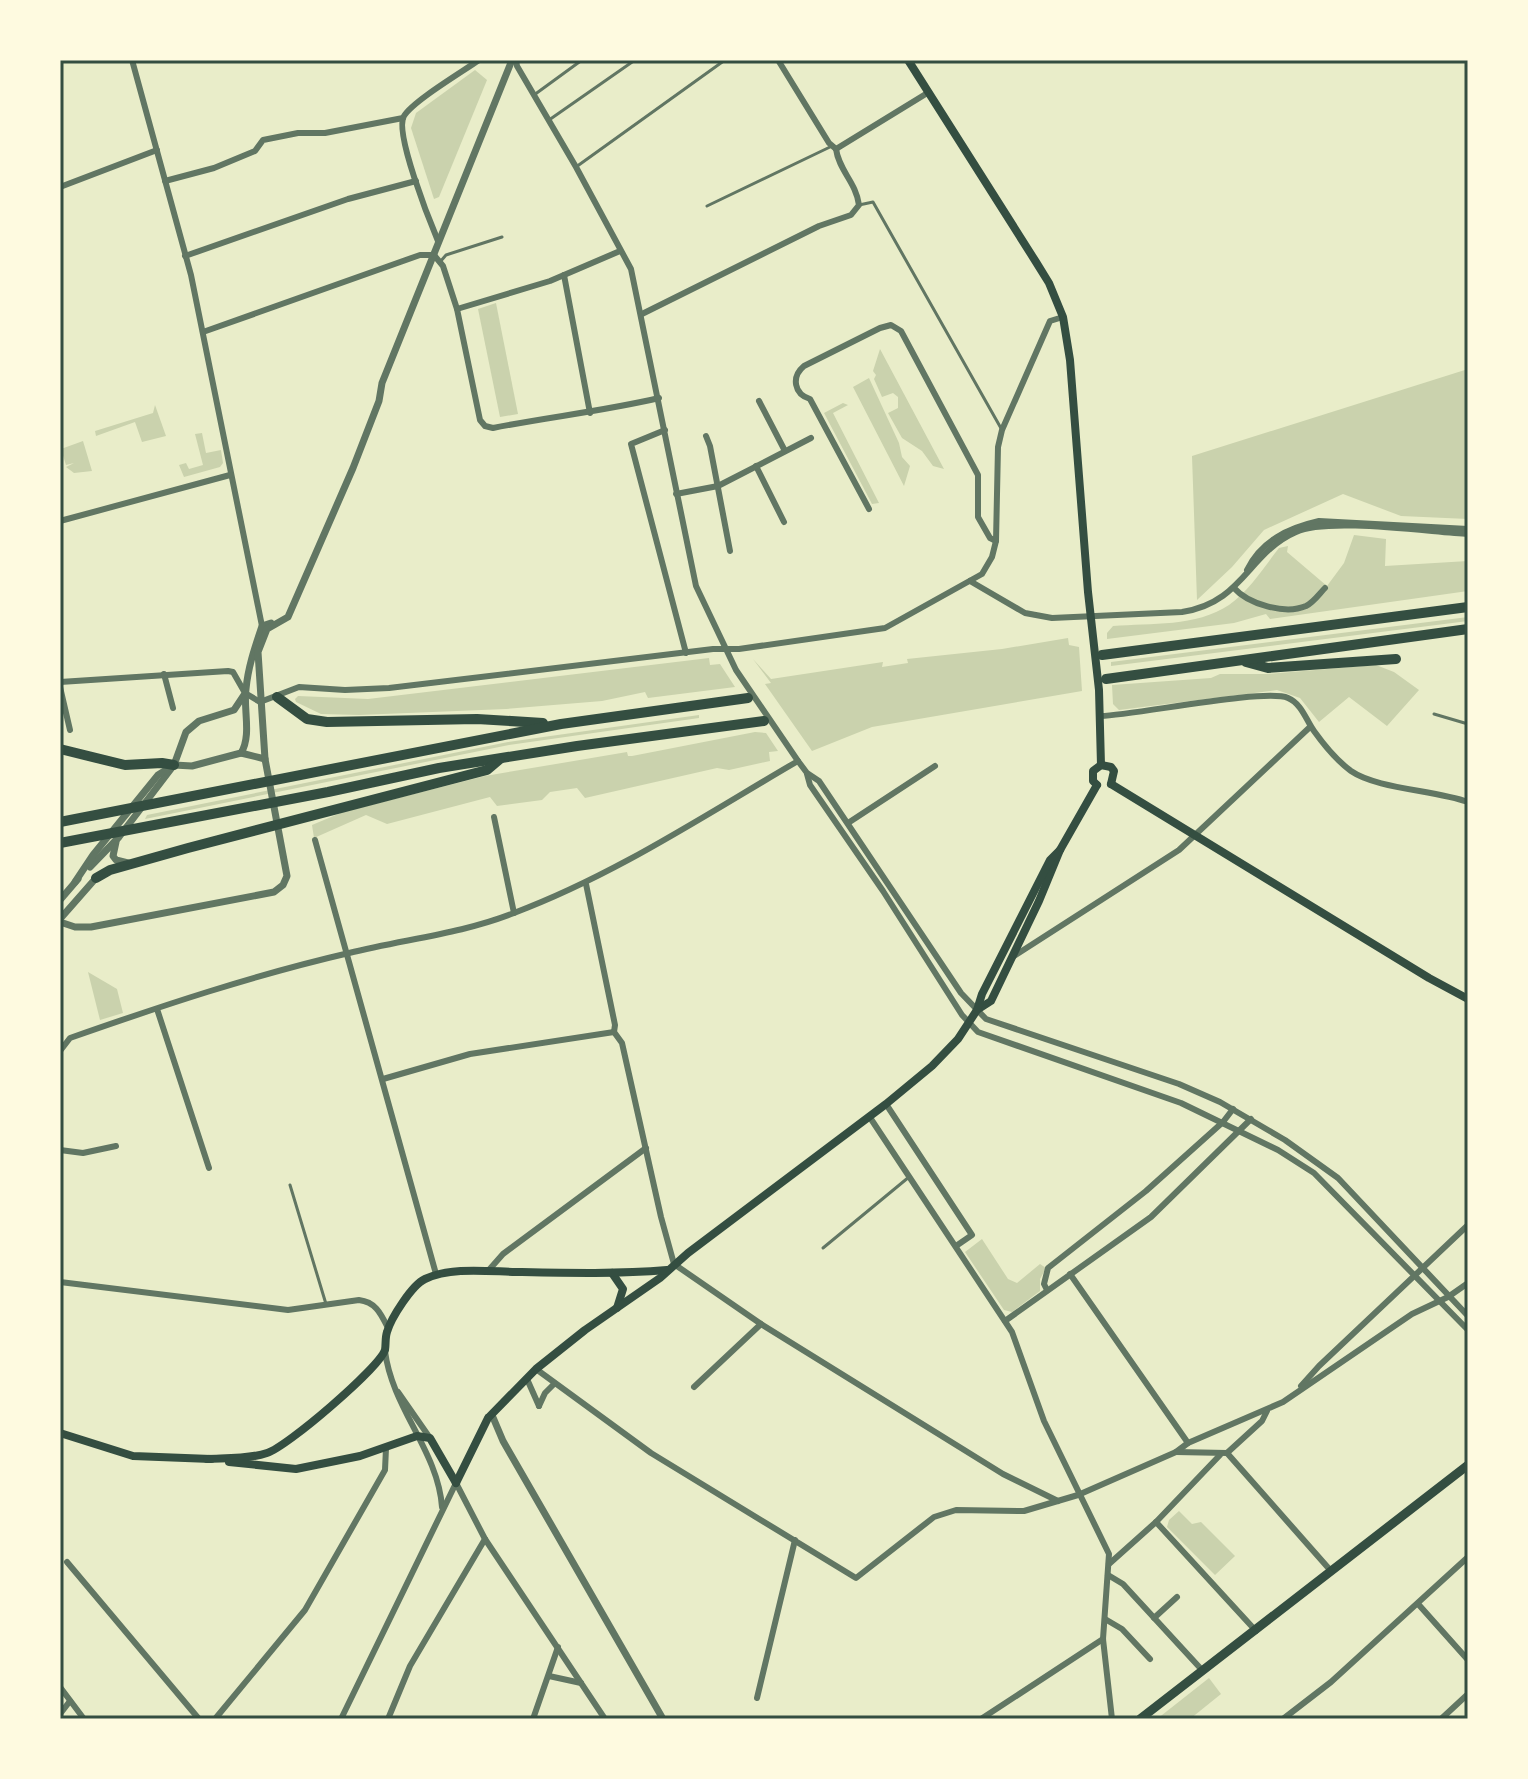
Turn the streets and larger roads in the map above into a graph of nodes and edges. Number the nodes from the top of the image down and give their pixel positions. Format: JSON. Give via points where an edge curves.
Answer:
{"nodes":[{"id":1,"x":132,"y":60,"type":"edge"},
{"id":2,"x":479,"y":60,"type":"edge"},
{"id":3,"x":514,"y":60,"type":"edge"},
{"id":4,"x":778,"y":60,"type":"edge"},
{"id":5,"x":908,"y":60,"type":"edge"},
{"id":6,"x":929,"y":92,"type":"junction"},
{"id":7,"x":403,"y":118,"type":"junction"},
{"id":8,"x":834,"y":148,"type":"junction"},
{"id":9,"x":157,"y":150,"type":"junction"},
{"id":10,"x":165,"y":181,"type":"junction"},
{"id":11,"x":416,"y":181,"type":"junction"},
{"id":12,"x":60,"y":187,"type":"edge"},
{"id":13,"x":438,"y":241,"type":"junction"},
{"id":14,"x":620,"y":251,"type":"junction"},
{"id":15,"x":185,"y":256,"type":"junction"},
{"id":16,"x":437,"y":258,"type":"junction"},
{"id":17,"x":564,"y":275,"type":"junction"},
{"id":18,"x":457,"y":309,"type":"junction"},
{"id":19,"x":642,"y":314,"type":"junction"},
{"id":20,"x":1063,"y":317,"type":"junction"},
{"id":21,"x":203,"y":332,"type":"junction"},
{"id":22,"x":659,"y":398,"type":"junction"},
{"id":23,"x":759,"y":401,"type":"dead end"},
{"id":24,"x":590,"y":413,"type":"junction"},
{"id":25,"x":665,"y":430,"type":"junction"},
{"id":26,"x":706,"y":436,"type":"dead end"},
{"id":27,"x":811,"y":438,"type":"dead end"},
{"id":28,"x":785,"y":451,"type":"junction"},
{"id":29,"x":756,"y":466,"type":"junction"},
{"id":30,"x":230,"y":475,"type":"junction"},
{"id":31,"x":718,"y":486,"type":"junction"},
{"id":32,"x":676,"y":494,"type":"junction"},
{"id":33,"x":869,"y":509,"type":"dead end"},
{"id":34,"x":60,"y":521,"type":"edge"},
{"id":35,"x":784,"y":522,"type":"dead end"},
{"id":36,"x":1468,"y":532,"type":"edge"},
{"id":37,"x":996,"y":541,"type":"junction"},
{"id":38,"x":730,"y":551,"type":"dead end"},
{"id":39,"x":970,"y":581,"type":"junction"},
{"id":40,"x":1234,"y":588,"type":"junction"},
{"id":41,"x":1325,"y":588,"type":"dead end"},
{"id":42,"x":1468,"y":607,"type":"edge"},
{"id":43,"x":1091,"y":615,"type":"junction"},
{"id":44,"x":288,"y":617,"type":"junction"},
{"id":45,"x":262,"y":626,"type":"junction"},
{"id":46,"x":1468,"y":629,"type":"edge"},
{"id":47,"x":726,"y":649,"type":"junction"},
{"id":48,"x":686,"y":653,"type":"junction"},
{"id":49,"x":1102,"y":655,"type":"dead end"},
{"id":50,"x":1396,"y":659,"type":"dead end"},
{"id":51,"x":1240,"y":660,"type":"junction"},
{"id":52,"x":164,"y":674,"type":"junction"},
{"id":53,"x":1106,"y":679,"type":"dead end"},
{"id":54,"x":60,"y":685,"type":"edge"},
{"id":55,"x":245,"y":693,"type":"junction"},
{"id":56,"x":277,"y":697,"type":"junction"},
{"id":57,"x":748,"y":698,"type":"dead end"},
{"id":58,"x":260,"y":702,"type":"junction"},
{"id":59,"x":173,"y":708,"type":"dead end"},
{"id":60,"x":1101,"y":716,"type":"junction"},
{"id":61,"x":764,"y":721,"type":"dead end"},
{"id":62,"x":561,"y":724,"type":"junction"},
{"id":63,"x":1310,"y":727,"type":"junction"},
{"id":64,"x":70,"y":730,"type":"dead end"},
{"id":65,"x":60,"y":749,"type":"edge"},
{"id":66,"x":241,"y":753,"type":"junction"},
{"id":67,"x":502,"y":757,"type":"junction"},
{"id":68,"x":265,"y":759,"type":"junction"},
{"id":69,"x":798,"y":761,"type":"junction"},
{"id":70,"x":174,"y":765,"type":"junction"},
{"id":71,"x":1101,"y":765,"type":"junction"},
{"id":72,"x":935,"y":766,"type":"dead end"},
{"id":73,"x":807,"y":773,"type":"junction"},
{"id":74,"x":1111,"y":784,"type":"junction"},
{"id":75,"x":1097,"y":785,"type":"junction"},
{"id":76,"x":1468,"y":802,"type":"edge"},
{"id":77,"x":494,"y":817,"type":"dead end"},
{"id":78,"x":60,"y":822,"type":"edge"},
{"id":79,"x":848,"y":823,"type":"junction"},
{"id":80,"x":1195,"y":835,"type":"junction"},
{"id":81,"x":119,"y":837,"type":"junction"},
{"id":82,"x":315,"y":840,"type":"dead end"},
{"id":83,"x":60,"y":843,"type":"edge"},
{"id":84,"x":1060,"y":850,"type":"junction"},
{"id":85,"x":133,"y":864,"type":"junction"},
{"id":86,"x":96,"y":878,"type":"joint"},
{"id":87,"x":75,"y":882,"type":"junction"},
{"id":88,"x":586,"y":884,"type":"junction"},
{"id":89,"x":60,"y":900,"type":"edge"},
{"id":90,"x":514,"y":913,"type":"junction"},
{"id":91,"x":60,"y":921,"type":"edge"},
{"id":92,"x":347,"y":953,"type":"junction"},
{"id":93,"x":1012,"y":956,"type":"junction"},
{"id":94,"x":1468,"y":999,"type":"edge"},
{"id":95,"x":157,"y":1009,"type":"junction"},
{"id":96,"x":977,"y":1010,"type":"junction"},
{"id":97,"x":969,"y":1024,"type":"junction"},
{"id":98,"x":614,"y":1032,"type":"junction"},
{"id":99,"x":60,"y":1051,"type":"edge"},
{"id":100,"x":383,"y":1079,"type":"junction"},
{"id":101,"x":886,"y":1104,"type":"junction"},
{"id":102,"x":1233,"y":1109,"type":"junction"},
{"id":103,"x":869,"y":1116,"type":"junction"},
{"id":104,"x":1251,"y":1119,"type":"junction"},
{"id":105,"x":1223,"y":1122,"type":"junction"},
{"id":106,"x":1240,"y":1130,"type":"junction"},
{"id":107,"x":116,"y":1146,"type":"dead end"},
{"id":108,"x":646,"y":1148,"type":"junction"},
{"id":109,"x":60,"y":1150,"type":"edge"},
{"id":110,"x":209,"y":1168,"type":"dead end"},
{"id":111,"x":1468,"y":1225,"type":"edge"},
{"id":112,"x":956,"y":1246,"type":"junction"},
{"id":113,"x":671,"y":1267,"type":"junction"},
{"id":114,"x":1422,"y":1270,"type":"junction"},
{"id":115,"x":488,"y":1272,"type":"junction"},
{"id":116,"x":612,"y":1273,"type":"junction"},
{"id":117,"x":436,"y":1274,"type":"junction"},
{"id":118,"x":1070,"y":1274,"type":"junction"},
{"id":119,"x":1413,"y":1276,"type":"junction"},
{"id":120,"x":60,"y":1282,"type":"edge"},
{"id":121,"x":1468,"y":1283,"type":"edge"},
{"id":122,"x":1047,"y":1290,"type":"junction"},
{"id":123,"x":1448,"y":1297,"type":"junction"},
{"id":124,"x":1438,"y":1301,"type":"junction"},
{"id":125,"x":617,"y":1308,"type":"junction"},
{"id":126,"x":1468,"y":1316,"type":"edge"},
{"id":127,"x":1005,"y":1321,"type":"junction"},
{"id":128,"x":761,"y":1324,"type":"junction"},
{"id":129,"x":388,"y":1328,"type":"junction"},
{"id":130,"x":1468,"y":1330,"type":"edge"},
{"id":131,"x":385,"y":1351,"type":"junction"},
{"id":132,"x":536,"y":1369,"type":"junction"},
{"id":133,"x":527,"y":1379,"type":"junction"},
{"id":134,"x":554,"y":1384,"type":"junction"},
{"id":135,"x":394,"y":1386,"type":"junction"},
{"id":136,"x":694,"y":1387,"type":"dead end"},
{"id":137,"x":1296,"y":1392,"type":"junction"},
{"id":138,"x":1267,"y":1411,"type":"junction"},
{"id":139,"x":1258,"y":1413,"type":"junction"},
{"id":140,"x":492,"y":1415,"type":"junction"},
{"id":141,"x":1262,"y":1421,"type":"junction"},
{"id":142,"x":60,"y":1433,"type":"edge"},
{"id":143,"x":417,"y":1436,"type":"junction"},
{"id":144,"x":430,"y":1438,"type":"junction"},
{"id":145,"x":1188,"y":1443,"type":"junction"},
{"id":146,"x":280,"y":1448,"type":"junction"},
{"id":147,"x":386,"y":1448,"type":"junction"},
{"id":148,"x":1176,"y":1452,"type":"junction"},
{"id":149,"x":1224,"y":1454,"type":"junction"},
{"id":150,"x":207,"y":1459,"type":"junction"},
{"id":151,"x":1468,"y":1465,"type":"edge"},
{"id":152,"x":287,"y":1469,"type":"junction"},
{"id":153,"x":456,"y":1483,"type":"junction"},
{"id":154,"x":1078,"y":1495,"type":"junction"},
{"id":155,"x":1060,"y":1501,"type":"junction"},
{"id":156,"x":442,"y":1510,"type":"junction"},
{"id":157,"x":1156,"y":1522,"type":"junction"},
{"id":158,"x":485,"y":1539,"type":"junction"},
{"id":159,"x":795,"y":1540,"type":"junction"},
{"id":160,"x":1468,"y":1557,"type":"edge"},
{"id":161,"x":67,"y":1562,"type":"dead end"},
{"id":162,"x":1109,"y":1564,"type":"junction"},
{"id":163,"x":1331,"y":1571,"type":"junction"},
{"id":164,"x":1108,"y":1575,"type":"junction"},
{"id":165,"x":1177,"y":1597,"type":"dead end"},
{"id":166,"x":1419,"y":1605,"type":"junction"},
{"id":167,"x":1154,"y":1618,"type":"junction"},
{"id":168,"x":1105,"y":1619,"type":"junction"},
{"id":169,"x":1256,"y":1631,"type":"junction"},
{"id":170,"x":1103,"y":1639,"type":"junction"},
{"id":171,"x":558,"y":1647,"type":"junction"},
{"id":172,"x":1150,"y":1659,"type":"dead end"},
{"id":173,"x":1468,"y":1660,"type":"edge"},
{"id":174,"x":1202,"y":1670,"type":"junction"},
{"id":175,"x":549,"y":1676,"type":"junction"},
{"id":176,"x":582,"y":1683,"type":"junction"},
{"id":177,"x":60,"y":1687,"type":"edge"},
{"id":178,"x":1468,"y":1694,"type":"edge"},
{"id":179,"x":757,"y":1698,"type":"dead end"},
{"id":180,"x":70,"y":1701,"type":"junction"},
{"id":181,"x":60,"y":1714,"type":"edge"},
{"id":182,"x":84,"y":1719,"type":"edge"},
{"id":183,"x":199,"y":1719,"type":"edge"},
{"id":184,"x":215,"y":1719,"type":"edge"},
{"id":185,"x":341,"y":1719,"type":"edge"},
{"id":186,"x":388,"y":1719,"type":"edge"},
{"id":187,"x":533,"y":1719,"type":"edge"},
{"id":188,"x":605,"y":1719,"type":"edge"},
{"id":189,"x":663,"y":1719,"type":"edge"},
{"id":190,"x":981,"y":1719,"type":"edge"},
{"id":191,"x":1112,"y":1719,"type":"edge"},
{"id":192,"x":1140,"y":1719,"type":"edge"},
{"id":193,"x":1283,"y":1719,"type":"edge"},
{"id":194,"x":1441,"y":1719,"type":"edge"}],
"edges":[{"from":1,"to":9,"type":"street"},
{"from":2,"to":7,"type":"street"},
{"from":3,"to":13,"type":"street"},
{"from":3,"to":14,"type":"street"},
{"from":4,"to":8,"type":"street"},
{"from":5,"to":6,"type":"main road"},
{"from":6,"to":8,"type":"street"},
{"from":6,"to":20,"type":"main road","via":[[1043,272]]},
{"from":7,"to":10,"type":"street","via":[[263,140],[255,151]]},
{"from":7,"to":11,"type":"street"},
{"from":8,"to":19,"type":"street","via":[[857,191],[859,205],[851,215]]},
{"from":9,"to":10,"type":"street"},
{"from":9,"to":12,"type":"street"},
{"from":10,"to":15,"type":"street"},
{"from":11,"to":13,"type":"street"},
{"from":11,"to":15,"type":"street"},
{"from":13,"to":16,"type":"street"},
{"from":14,"to":17,"type":"street"},
{"from":14,"to":19,"type":"street","via":[[631,269]]},
{"from":15,"to":21,"type":"street"},
{"from":16,"to":18,"type":"street"},
{"from":16,"to":21,"type":"street","via":[[420,255]]},
{"from":16,"to":44,"type":"street"},
{"from":17,"to":18,"type":"street"},
{"from":17,"to":24,"type":"street"},
{"from":18,"to":24,"type":"street","via":[[485,426]]},
{"from":19,"to":22,"type":"street"},
{"from":20,"to":37,"type":"street","via":[[1050,321],[1002,430]]},
{"from":20,"to":43,"type":"main road"},
{"from":21,"to":30,"type":"street"},
{"from":22,"to":24,"type":"street"},
{"from":22,"to":25,"type":"street"},
{"from":23,"to":28,"type":"street"},
{"from":25,"to":32,"type":"street"},
{"from":25,"to":48,"type":"street","via":[[631,444]]},
{"from":26,"to":31,"type":"street"},
{"from":27,"to":28,"type":"street"},
{"from":28,"to":29,"type":"street"},
{"from":29,"to":31,"type":"street"},
{"from":29,"to":35,"type":"street"},
{"from":30,"to":34,"type":"street"},
{"from":30,"to":45,"type":"street"},
{"from":31,"to":32,"type":"street"},
{"from":31,"to":38,"type":"street"},
{"from":32,"to":47,"type":"street","via":[[696,586]]},
{"from":33,"to":37,"type":"street","via":[[795,381],[804,366],[891,325],[901,331],[978,475],[978,517]]},
{"from":36,"to":40,"type":"street","via":[[1340,521],[1295,526],[1253,558]]},
{"from":37,"to":39,"type":"street","via":[[982,574]]},
{"from":39,"to":43,"type":"street","via":[[1025,613],[1052,618]]},
{"from":39,"to":47,"type":"street","via":[[885,628]]},
{"from":40,"to":41,"type":"street","via":[[1269,606],[1288,608],[1311,604]]},
{"from":40,"to":43,"type":"street","via":[[1198,610]]},
{"from":42,"to":49,"type":"highway"},
{"from":43,"to":60,"type":"main road"},
{"from":44,"to":45,"type":"street"},
{"from":44,"to":58,"type":"street","via":[[267,629],[258,652]]},
{"from":45,"to":55,"type":"street"},
{"from":46,"to":51,"type":"highway"},
{"from":47,"to":48,"type":"street"},
{"from":47,"to":69,"type":"street"},
{"from":48,"to":56,"type":"street","via":[[389,688],[299,687]]},
{"from":50,"to":51,"type":"highway","via":[[1268,668]]},
{"from":51,"to":53,"type":"highway"},
{"from":52,"to":54,"type":"street"},
{"from":52,"to":55,"type":"street","via":[[233,672]]},
{"from":52,"to":59,"type":"street"},
{"from":54,"to":64,"type":"street"},
{"from":55,"to":58,"type":"street"},
{"from":55,"to":66,"type":"street","via":[[246,742]]},
{"from":55,"to":70,"type":"street","via":[[234,710],[199,721],[186,732]]},
{"from":56,"to":58,"type":"street"},
{"from":56,"to":62,"type":"highway","via":[[307,719],[327,722],[477,719]]},
{"from":57,"to":62,"type":"highway"},
{"from":58,"to":68,"type":"street"},
{"from":60,"to":63,"type":"street","via":[[1287,697],[1300,707]]},
{"from":60,"to":71,"type":"main road"},
{"from":61,"to":67,"type":"highway"},
{"from":62,"to":78,"type":"highway"},
{"from":63,"to":76,"type":"street","via":[[1355,774]]},
{"from":63,"to":80,"type":"street"},
{"from":65,"to":70,"type":"highway","via":[[125,765]]},
{"from":66,"to":68,"type":"street"},
{"from":66,"to":70,"type":"street","via":[[192,766]]},
{"from":67,"to":83,"type":"highway"},
{"from":67,"to":85,"type":"highway","via":[[487,770]]},
{"from":68,"to":91,"type":"street","via":[[287,876],[283,885],[274,892],[91,927]]},
{"from":69,"to":73,"type":"street"},
{"from":69,"to":88,"type":"street"},
{"from":70,"to":81,"type":"street"},
{"from":70,"to":87,"type":"street","via":[[145,789]]},
{"from":71,"to":74,"type":"main road","via":[[1114,771]]},
{"from":71,"to":75,"type":"main road","via":[[1093,771]]},
{"from":72,"to":79,"type":"street"},
{"from":73,"to":79,"type":"street","via":[[819,781]]},
{"from":73,"to":97,"type":"street"},
{"from":74,"to":75,"type":"main road"},
{"from":74,"to":80,"type":"main road"},
{"from":75,"to":84,"type":"main road"},
{"from":77,"to":90,"type":"street"},
{"from":79,"to":96,"type":"street"},
{"from":80,"to":93,"type":"street"},
{"from":80,"to":94,"type":"main road"},
{"from":81,"to":85,"type":"street","via":[[113,851],[116,860]]},
{"from":81,"to":87,"type":"street"},
{"from":82,"to":92,"type":"street"},
{"from":84,"to":93,"type":"main road"},
{"from":84,"to":96,"type":"main road","via":[[1029,900]]},
{"from":85,"to":86,"type":"highway"},
{"from":86,"to":91,"type":"street"},
{"from":87,"to":89,"type":"street"},
{"from":88,"to":90,"type":"street"},
{"from":88,"to":98,"type":"street"},
{"from":90,"to":92,"type":"street","via":[[477,926]]},
{"from":92,"to":95,"type":"street"},
{"from":92,"to":100,"type":"street"},
{"from":93,"to":96,"type":"main road","via":[[991,1001]]},
{"from":95,"to":99,"type":"street","via":[[70,1038]]},
{"from":95,"to":110,"type":"street"},
{"from":96,"to":97,"type":"main road"},
{"from":96,"to":102,"type":"street","via":[[986,1019],[1179,1084]]},
{"from":97,"to":101,"type":"main road","via":[[932,1066]]},
{"from":97,"to":105,"type":"street","via":[[983,1035]]},
{"from":98,"to":100,"type":"street","via":[[470,1054]]},
{"from":98,"to":108,"type":"street","via":[[622,1043]]},
{"from":100,"to":117,"type":"street"},
{"from":101,"to":103,"type":"main road"},
{"from":101,"to":112,"type":"street","via":[[972,1235]]},
{"from":102,"to":104,"type":"street"},
{"from":102,"to":105,"type":"street"},
{"from":103,"to":112,"type":"street"},
{"from":103,"to":113,"type":"main road"},
{"from":104,"to":106,"type":"street"},
{"from":104,"to":114,"type":"street","via":[[1338,1178]]},
{"from":105,"to":106,"type":"street"},
{"from":105,"to":122,"type":"street","via":[[1048,1268]]},
{"from":106,"to":118,"type":"street","via":[[1151,1217]]},
{"from":106,"to":119,"type":"street","via":[[1314,1173]]},
{"from":107,"to":109,"type":"street","via":[[83,1153]]},
{"from":108,"to":113,"type":"street"},
{"from":108,"to":115,"type":"street","via":[[503,1254]]},
{"from":111,"to":114,"type":"street"},
{"from":112,"to":127,"type":"street"},
{"from":113,"to":116,"type":"main road"},
{"from":113,"to":125,"type":"main road"},
{"from":113,"to":128,"type":"street"},
{"from":114,"to":119,"type":"street"},
{"from":114,"to":123,"type":"street"},
{"from":115,"to":116,"type":"main road"},
{"from":115,"to":117,"type":"main road"},
{"from":116,"to":125,"type":"main road","via":[[623,1289]]},
{"from":117,"to":129,"type":"main road","via":[[413,1288]]},
{"from":118,"to":122,"type":"street"},
{"from":118,"to":145,"type":"street"},
{"from":119,"to":124,"type":"street"},
{"from":119,"to":137,"type":"street"},
{"from":120,"to":129,"type":"street","via":[[288,1310],[368,1301]]},
{"from":121,"to":123,"type":"street"},
{"from":122,"to":127,"type":"street"},
{"from":123,"to":124,"type":"street"},
{"from":123,"to":126,"type":"street"},
{"from":124,"to":130,"type":"street"},
{"from":124,"to":137,"type":"street"},
{"from":125,"to":132,"type":"main road"},
{"from":127,"to":154,"type":"street"},
{"from":128,"to":136,"type":"street"},
{"from":128,"to":155,"type":"street","via":[[1003,1474]]},
{"from":129,"to":131,"type":"main road"},
{"from":131,"to":135,"type":"street"},
{"from":131,"to":146,"type":"main road","via":[[355,1386]]},
{"from":132,"to":133,"type":"main road"},
{"from":132,"to":134,"type":"street"},
{"from":133,"to":134,"type":"street","via":[[539,1406]]},
{"from":133,"to":140,"type":"main road"},
{"from":134,"to":159,"type":"street","via":[[651,1453]]},
{"from":135,"to":143,"type":"street"},
{"from":135,"to":144,"type":"street"},
{"from":137,"to":138,"type":"street"},
{"from":138,"to":139,"type":"street"},
{"from":138,"to":141,"type":"street"},
{"from":139,"to":141,"type":"street"},
{"from":139,"to":145,"type":"street"},
{"from":140,"to":153,"type":"main road"},
{"from":140,"to":189,"type":"street"},
{"from":141,"to":149,"type":"street"},
{"from":142,"to":150,"type":"main road","via":[[133,1456]]},
{"from":143,"to":144,"type":"main road"},
{"from":143,"to":147,"type":"main road"},
{"from":143,"to":156,"type":"street","via":[[437,1474]]},
{"from":144,"to":153,"type":"main road"},
{"from":145,"to":148,"type":"street"},
{"from":146,"to":150,"type":"main road"},
{"from":146,"to":152,"type":"main road"},
{"from":147,"to":152,"type":"main road"},
{"from":147,"to":184,"type":"street","via":[[385,1470],[305,1610]]},
{"from":148,"to":149,"type":"street"},
{"from":148,"to":154,"type":"street"},
{"from":149,"to":157,"type":"street"},
{"from":149,"to":163,"type":"street"},
{"from":150,"to":152,"type":"main road"},
{"from":151,"to":163,"type":"main road"},
{"from":153,"to":156,"type":"street"},
{"from":153,"to":158,"type":"street"},
{"from":154,"to":155,"type":"street"},
{"from":154,"to":162,"type":"street","via":[[1109,1554]]},
{"from":155,"to":159,"type":"street","via":[[1024,1511],[956,1510],[934,1517],[856,1578]]},
{"from":156,"to":185,"type":"street"},
{"from":157,"to":162,"type":"street"},
{"from":157,"to":169,"type":"street"},
{"from":158,"to":171,"type":"street"},
{"from":158,"to":186,"type":"street","via":[[410,1666]]},
{"from":159,"to":179,"type":"street"},
{"from":160,"to":166,"type":"street"},
{"from":161,"to":183,"type":"street"},
{"from":162,"to":164,"type":"street"},
{"from":163,"to":169,"type":"main road"},
{"from":164,"to":167,"type":"street"},
{"from":164,"to":168,"type":"street"},
{"from":165,"to":167,"type":"street"},
{"from":166,"to":173,"type":"street"},
{"from":166,"to":193,"type":"street"},
{"from":167,"to":174,"type":"street"},
{"from":168,"to":170,"type":"street"},
{"from":168,"to":172,"type":"street"},
{"from":169,"to":174,"type":"main road"},
{"from":170,"to":190,"type":"street"},
{"from":170,"to":191,"type":"street"},
{"from":171,"to":175,"type":"street"},
{"from":171,"to":176,"type":"street"},
{"from":174,"to":192,"type":"main road"},
{"from":175,"to":176,"type":"street"},
{"from":175,"to":187,"type":"street"},
{"from":176,"to":188,"type":"street"},
{"from":177,"to":180,"type":"street"},
{"from":178,"to":194,"type":"street"},
{"from":180,"to":181,"type":"street"},
{"from":180,"to":182,"type":"street"}]}
